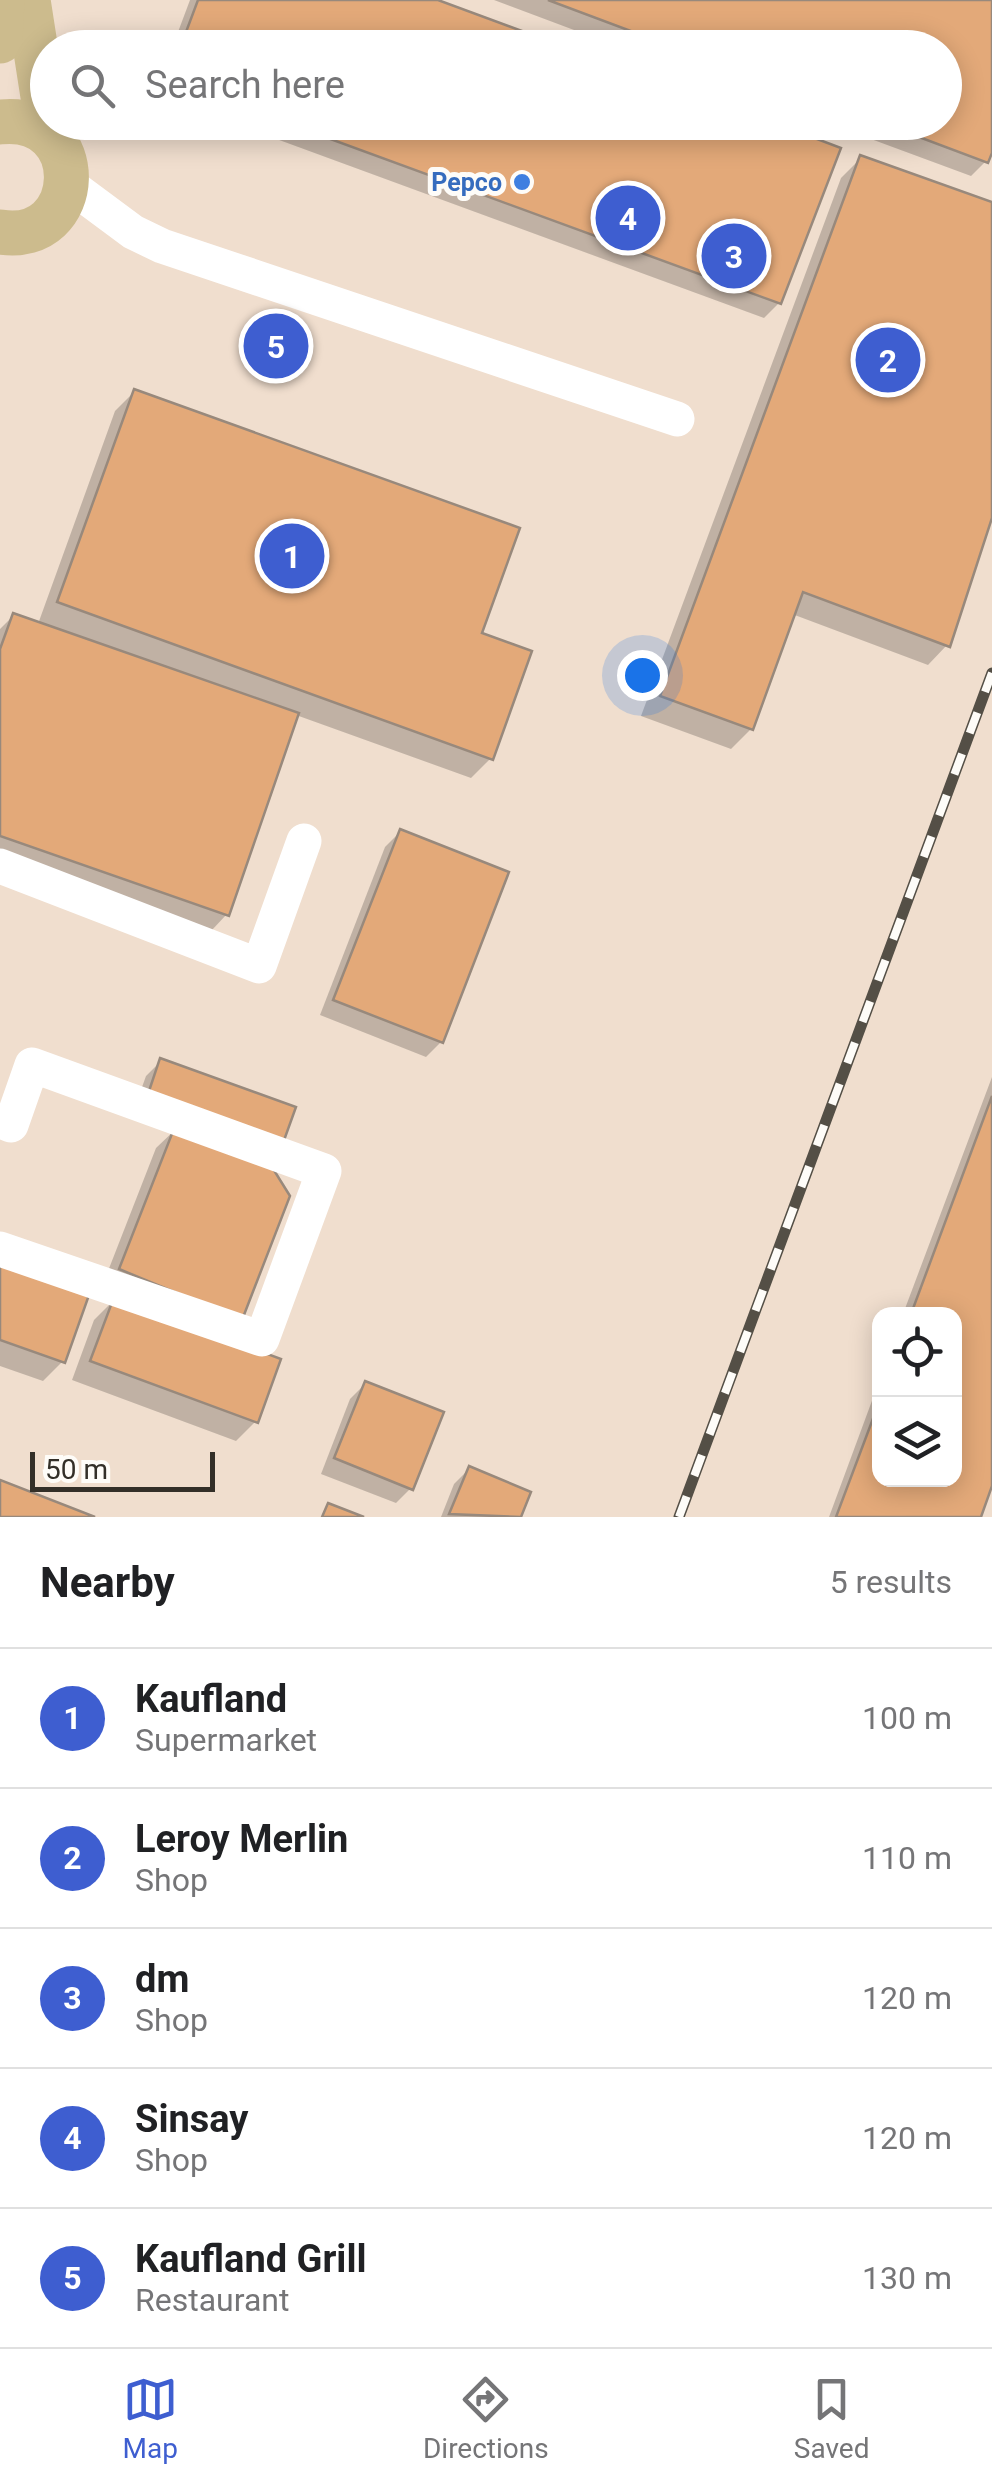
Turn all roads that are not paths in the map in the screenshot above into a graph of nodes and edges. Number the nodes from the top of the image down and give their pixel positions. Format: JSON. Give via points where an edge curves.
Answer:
{"nodes":[{"id":1,"x":2,"y":0,"type":"edge"},
{"id":2,"x":28,"y":0,"type":"edge"},
{"id":3,"x":33,"y":30,"type":"edge"},
{"id":4,"x":0,"y":41,"type":"edge"},
{"id":5,"x":0,"y":122,"type":"edge"},
{"id":6,"x":30,"y":124,"type":"edge"},
{"id":7,"x":53,"y":140,"type":"edge"},
{"id":8,"x":62,"y":196,"type":"junction"},
{"id":9,"x":1,"y":236,"type":"edge"},
{"id":10,"x":677,"y":419,"type":"dead end"},
{"id":11,"x":304,"y":842,"type":"dead end"},
{"id":12,"x":0,"y":866,"type":"edge"},
{"id":13,"x":0,"y":1120,"type":"edge"},
{"id":14,"x":0,"y":1248,"type":"edge"}],
"edges":[{"from":1,"to":4,"type":"main road"},
{"from":2,"to":3,"type":"main road"},
{"from":5,"to":6,"type":"main road"},
{"from":7,"to":8,"type":"main road","via":[[66,165]]},
{"from":8,"to":9,"type":"main road","via":[[34,229]]},
{"from":8,"to":10,"type":"lane","via":[[162,246]]},
{"from":11,"to":12,"type":"lane","via":[[259,966]]},
{"from":13,"to":14,"type":"lane","via":[[11,1125],[32,1066],[324,1170],[262,1339]]}]}
